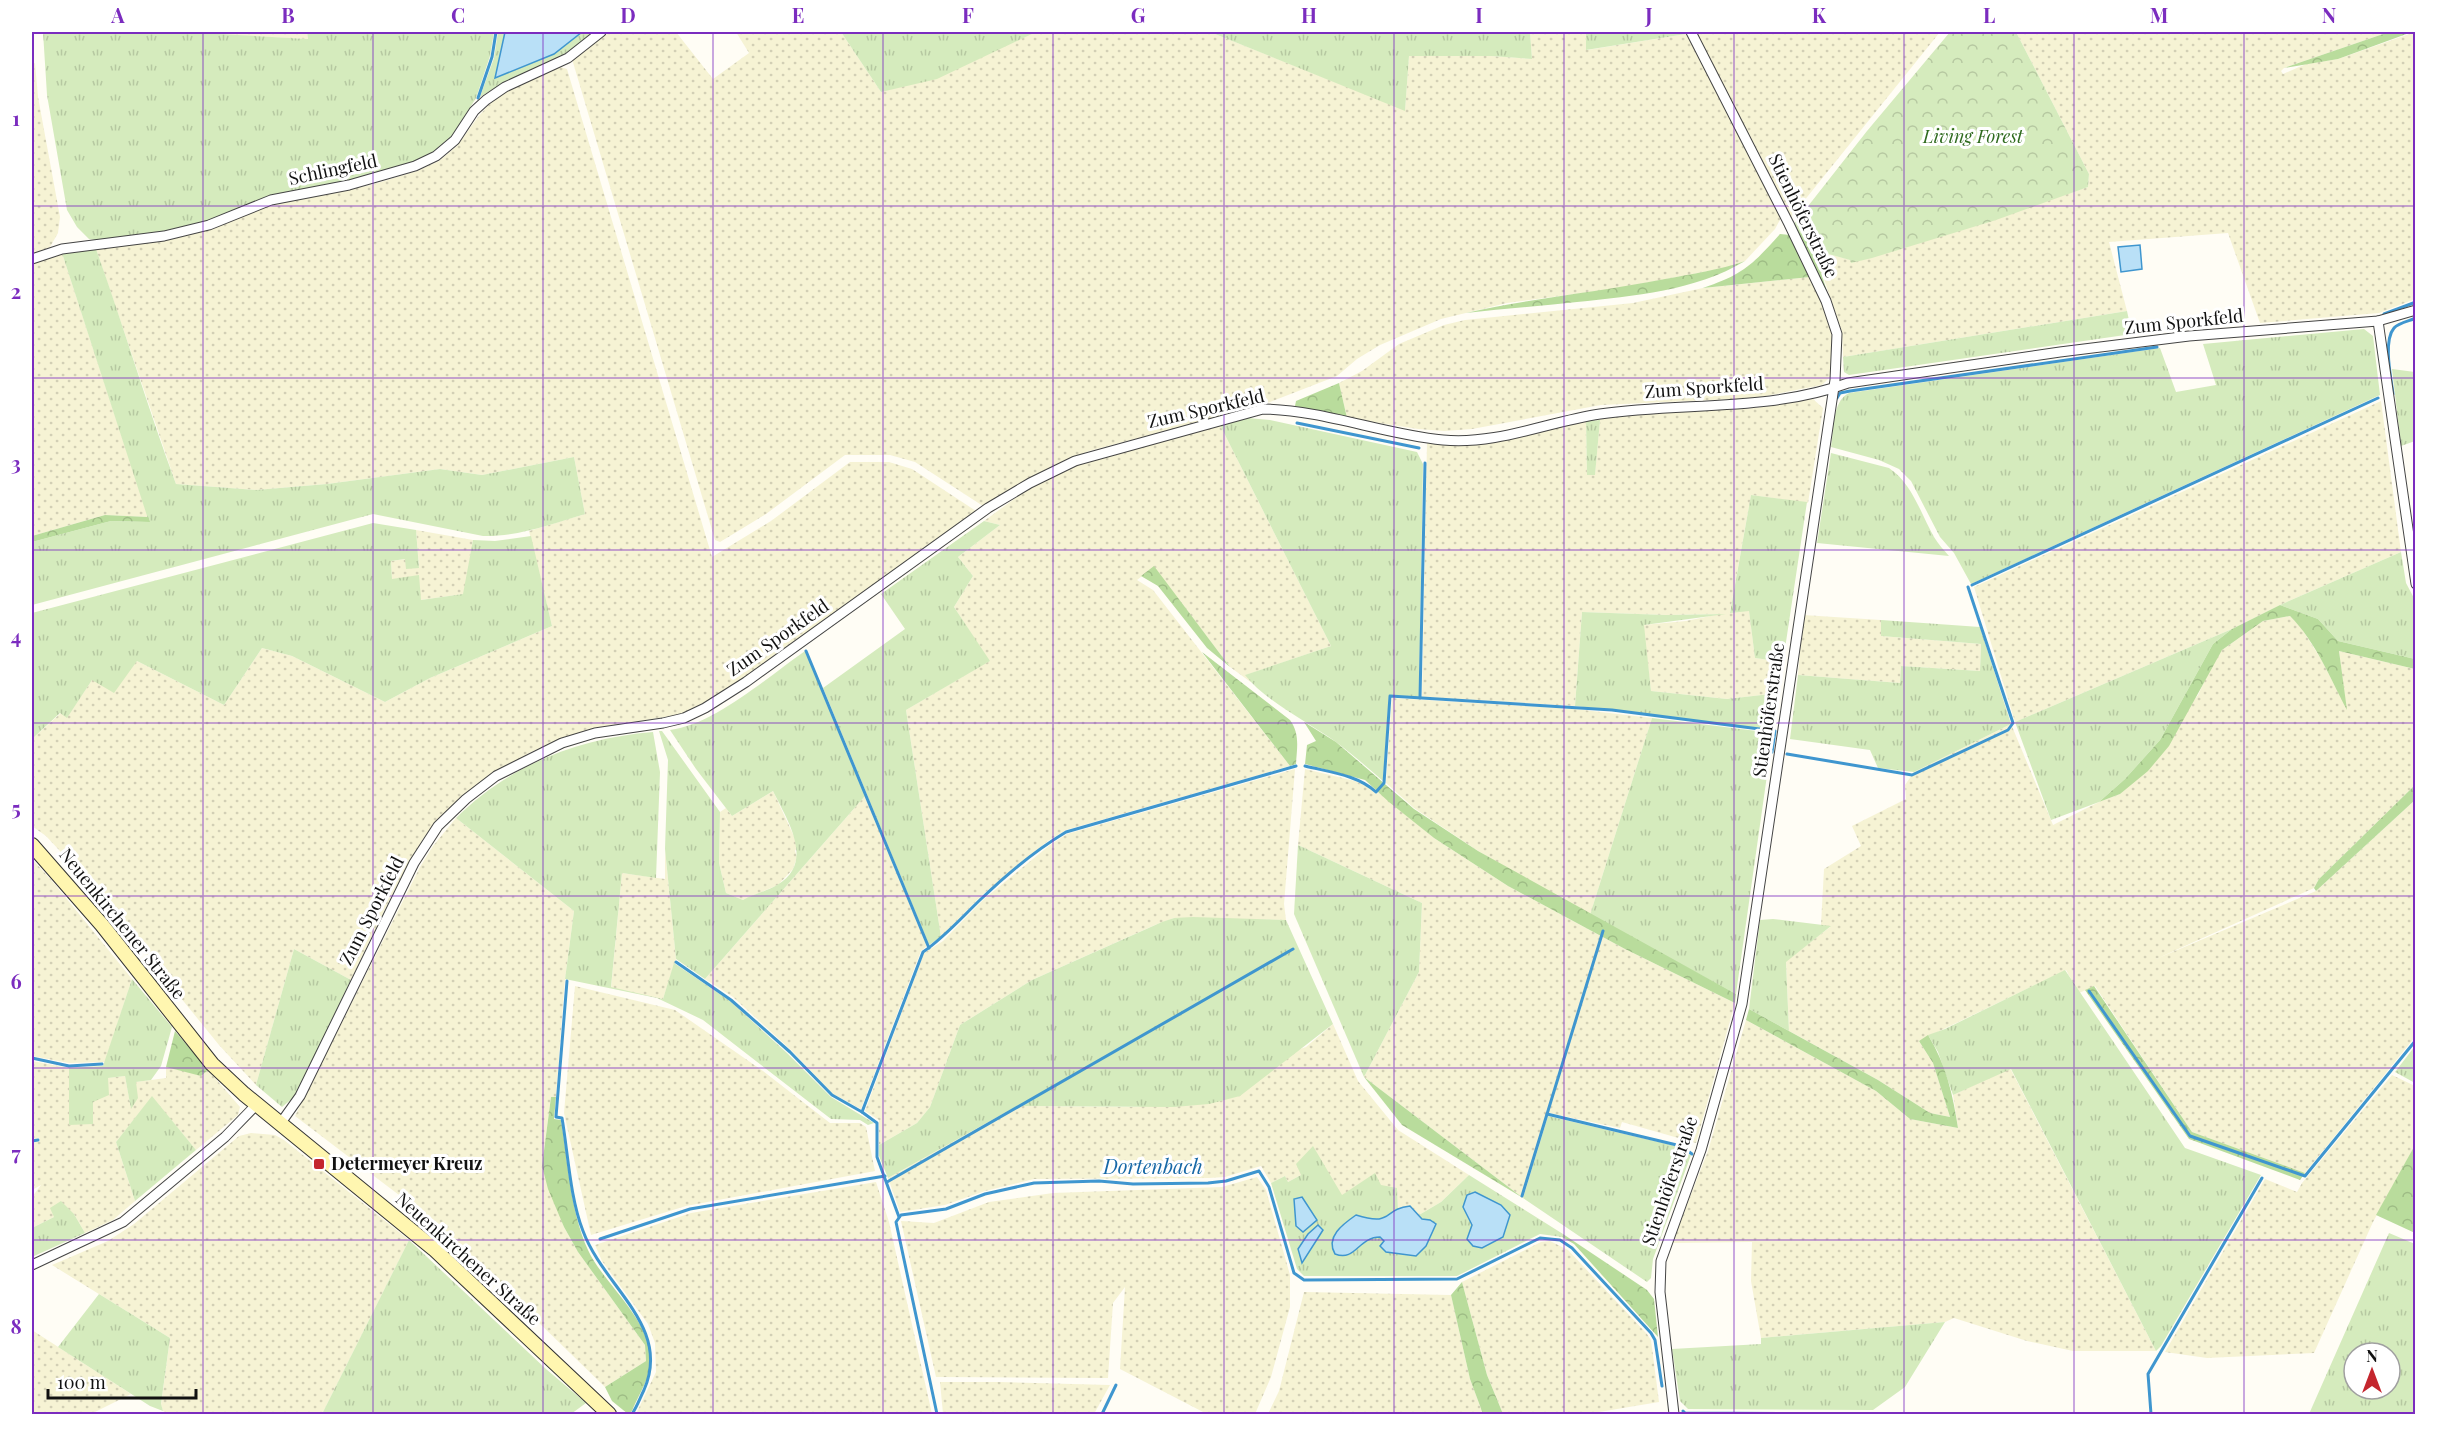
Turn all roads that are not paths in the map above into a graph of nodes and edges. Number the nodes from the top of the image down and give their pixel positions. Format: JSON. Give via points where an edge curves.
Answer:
{"nodes":[{"id":1,"x":601,"y":32,"type":"edge"},
{"id":2,"x":1690,"y":32,"type":"edge"},
{"id":3,"x":32,"y":259,"type":"edge"},
{"id":4,"x":2415,"y":310,"type":"edge"},
{"id":5,"x":2378,"y":321,"type":"junction"},
{"id":6,"x":1832,"y":389,"type":"junction"},
{"id":7,"x":2415,"y":584,"type":"edge"},
{"id":8,"x":32,"y":845,"type":"edge"},
{"id":9,"x":256,"y":1104,"type":"junction"},
{"id":10,"x":280,"y":1124,"type":"junction"},
{"id":11,"x":32,"y":1265,"type":"edge"},
{"id":12,"x":609,"y":1414,"type":"edge"},
{"id":13,"x":1674,"y":1414,"type":"edge"}],
"edges":[{"from":1,"to":3,"type":"street","name":"Schlingfeld","via":[[568,58],[486,100],[455,140],[436,156],[415,166],[349,185],[271,200],[209,225],[164,236],[62,249]]},
{"from":2,"to":6,"type":"street","name":"Stienhöferstraße","via":[[1790,224],[1834,322],[1836,380]]},
{"from":4,"to":5,"type":"street","name":"Zum Sporkfeld"},
{"from":5,"to":6,"type":"street","name":"Zum Sporkfeld","via":[[2092,348],[1848,383]]},
{"from":5,"to":7,"type":"street"},
{"from":6,"to":10,"type":"street","name":"Zum Sporkfeld","via":[[1755,404],[1600,414],[1522,433],[1470,440],[1444,440],[1295,411],[1263,409],[1067,464],[988,508],[705,708],[672,721],[595,733],[562,743],[496,776],[466,799],[438,826],[414,863],[300,1096]]},
{"from":6,"to":13,"type":"street","name":"Stienhöferstraße","via":[[1742,1004],[1701,1150],[1661,1261],[1660,1292]]},
{"from":8,"to":9,"type":"street","name":"Neuenkirchener Straße","via":[[102,925],[212,1064]]},
{"from":9,"to":10,"type":"street","name":"Neuenkirchener Straße"},
{"from":9,"to":11,"type":"street","via":[[225,1137],[123,1222]]},
{"from":10,"to":12,"type":"street","name":"Neuenkirchener Straße","via":[[434,1249]]}]}
